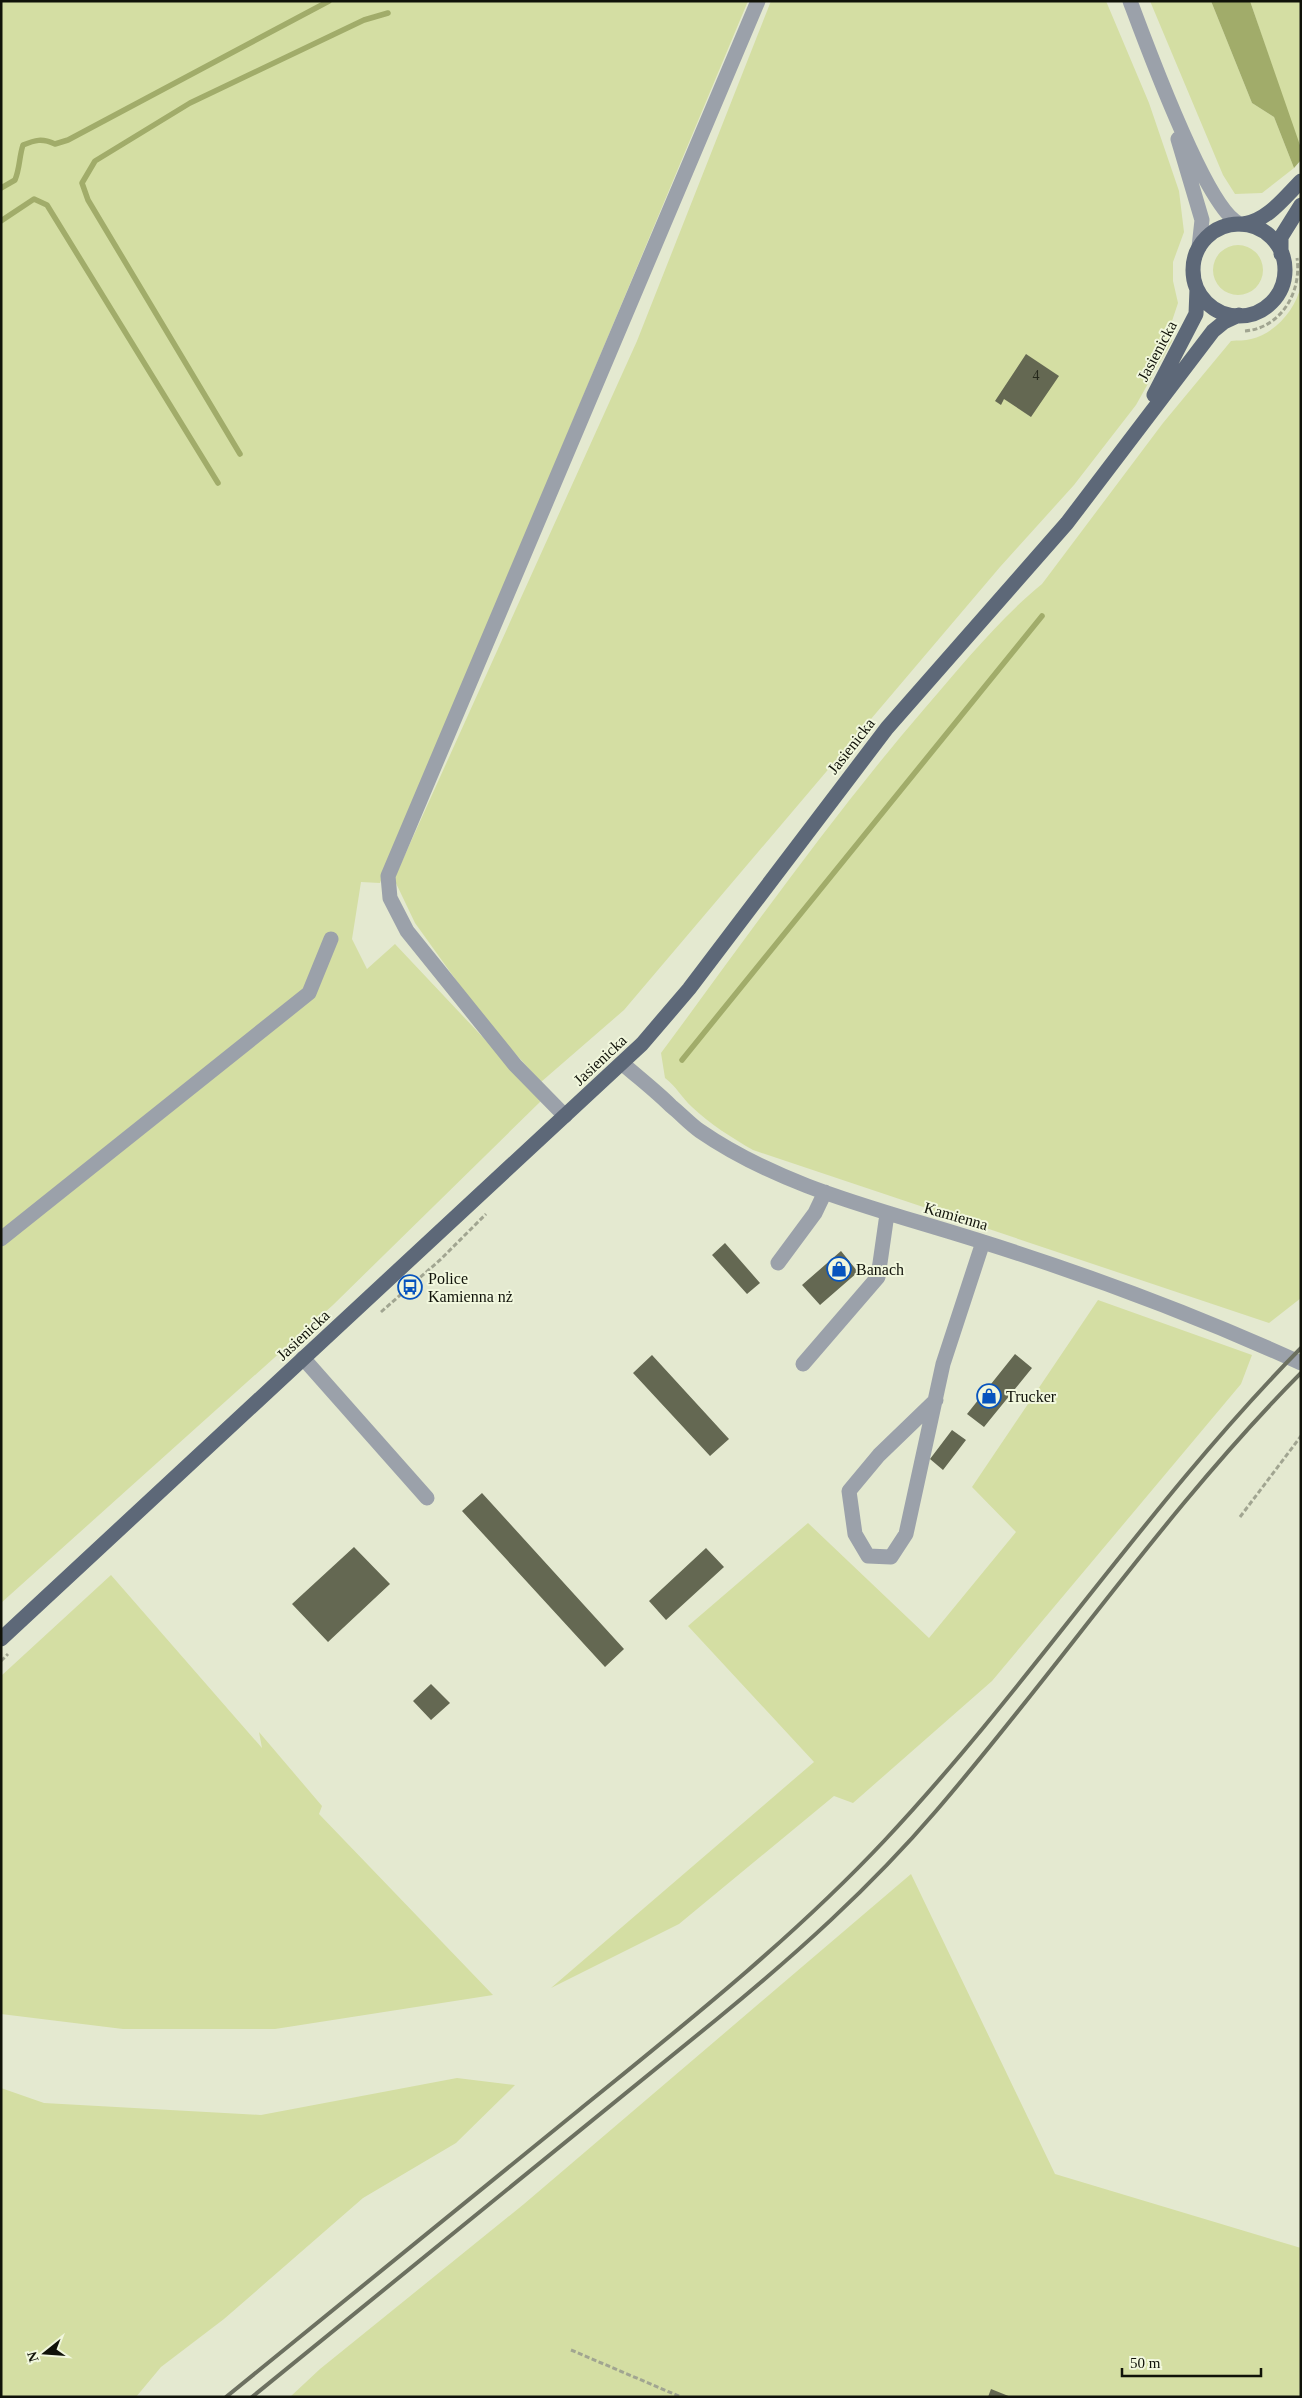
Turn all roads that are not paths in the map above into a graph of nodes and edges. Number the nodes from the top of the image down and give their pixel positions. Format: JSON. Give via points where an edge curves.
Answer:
{"nodes":[{"id":1,"x":758,"y":1,"type":"edge"},
{"id":2,"x":1130,"y":1,"type":"edge"},
{"id":3,"x":1167,"y":96,"type":"junction"},
{"id":4,"x":1301,"y":181,"type":"edge"},
{"id":5,"x":1301,"y":205,"type":"edge"},
{"id":6,"x":1242,"y":224,"type":"junction"},
{"id":7,"x":1199,"y":247,"type":"junction"},
{"id":8,"x":1281,"y":254,"type":"junction"},
{"id":9,"x":1197,"y":288,"type":"junction"},
{"id":10,"x":1239,"y":315,"type":"junction"},
{"id":11,"x":1137,"y":429,"type":"junction"},
{"id":12,"x":331,"y":939,"type":"dead end"},
{"id":13,"x":623,"y":1064,"type":"junction"},
{"id":14,"x":565,"y":1116,"type":"junction"},
{"id":15,"x":825,"y":1192,"type":"junction"},
{"id":16,"x":888,"y":1214,"type":"junction"},
{"id":17,"x":1,"y":1239,"type":"edge"},
{"id":18,"x":983,"y":1242,"type":"junction"},
{"id":19,"x":778,"y":1263,"type":"dead end"},
{"id":20,"x":303,"y":1358,"type":"junction"},
{"id":21,"x":1301,"y":1363,"type":"edge"},
{"id":22,"x":803,"y":1364,"type":"dead end"},
{"id":23,"x":936,"y":1400,"type":"junction"},
{"id":24,"x":427,"y":1498,"type":"dead end"},
{"id":25,"x":2,"y":1639,"type":"edge"}],
"edges":[{"from":1,"to":14,"type":"street","via":[[388,876],[390,898],[407,931],[515,1065]]},
{"from":2,"to":3,"type":"street"},
{"from":3,"to":6,"type":"street","via":[[1193,154],[1222,206],[1232,219]]},
{"from":3,"to":7,"type":"street","via":[[1202,220]]},
{"from":4,"to":6,"type":"main road","via":[[1270,212]]},
{"from":5,"to":8,"type":"main road","via":[[1281,237]]},
{"from":6,"to":7,"type":"main road","via":[[1215,231]]},
{"from":6,"to":8,"type":"main road","via":[[1265,233],[1274,240]]},
{"from":7,"to":9,"type":"main road","via":[[1193,269]]},
{"from":8,"to":10,"type":"main road","via":[[1284,276],[1275,297],[1261,310]]},
{"from":9,"to":10,"type":"main road","via":[[1202,298],[1214,308]]},
{"from":9,"to":11,"type":"main road","name":"Jasienicka","via":[[1196,314]]},
{"from":10,"to":11,"type":"main road","name":"Jasienicka","via":[[1213,331]]},
{"from":11,"to":13,"type":"main road","name":"Jasienicka","via":[[1067,523],[887,728],[689,989]]},
{"from":12,"to":17,"type":"street","via":[[309,993]]},
{"from":13,"to":14,"type":"main road","name":"Jasienicka"},
{"from":13,"to":15,"type":"street","name":"Kamienna","via":[[699,1130],[737,1153]]},
{"from":14,"to":20,"type":"main road","name":"Jasienicka"},
{"from":15,"to":16,"type":"street","name":"Kamienna"},
{"from":15,"to":19,"type":"street","via":[[815,1213]]},
{"from":16,"to":18,"type":"street","name":"Kamienna"},
{"from":16,"to":22,"type":"street","via":[[878,1277]]},
{"from":18,"to":21,"type":"street","name":"Kamienna","via":[[1110,1285]]},
{"from":18,"to":23,"type":"street","via":[[944,1364]]},
{"from":20,"to":24,"type":"street"},
{"from":20,"to":25,"type":"main road","name":"Jasienicka"},
{"from":23,"to":23,"type":"street","via":[[906,1534],[891,1557],[868,1556],[855,1534],[849,1491],[879,1455]]}]}
